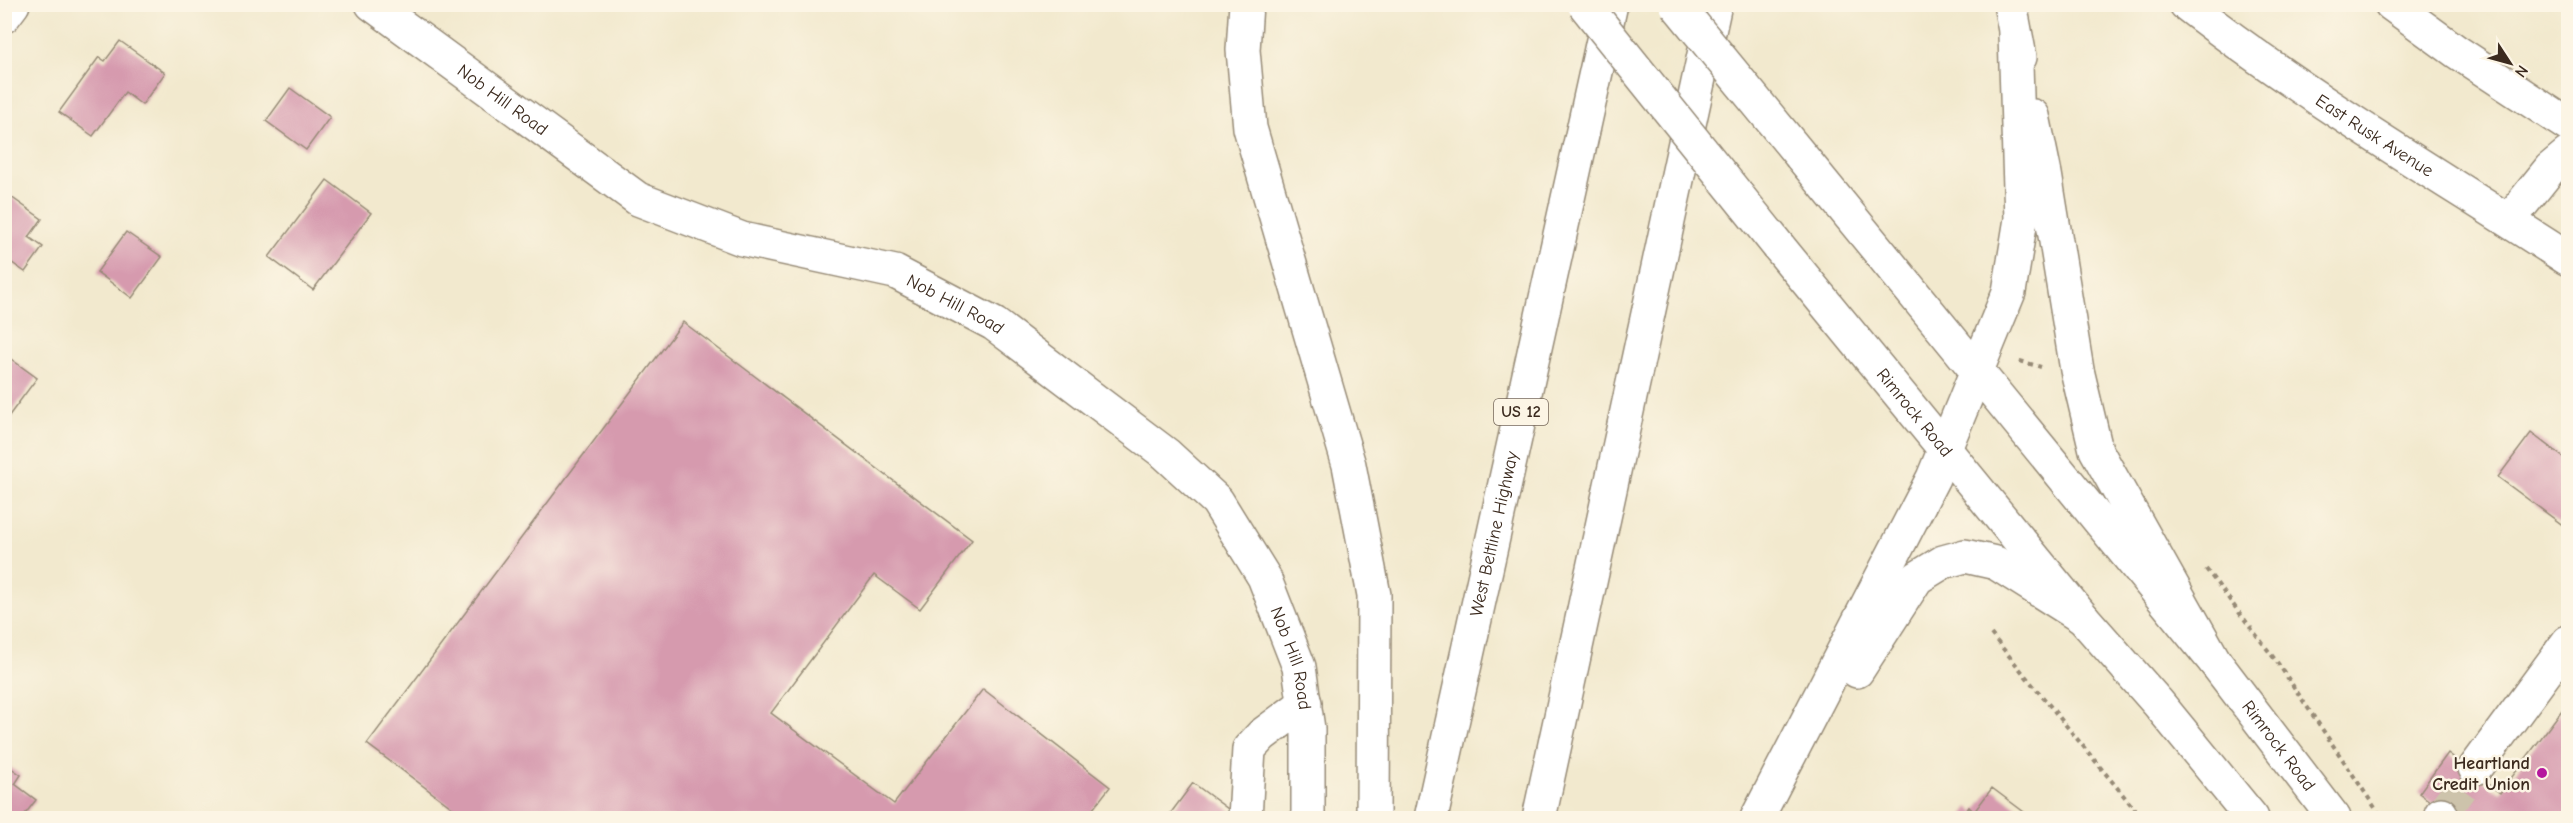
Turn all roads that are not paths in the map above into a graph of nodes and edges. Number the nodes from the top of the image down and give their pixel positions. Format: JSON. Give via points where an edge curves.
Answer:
{"nodes":[{"id":1,"x":13,"y":4,"type":"edge"},
{"id":2,"x":372,"y":4,"type":"edge"},
{"id":3,"x":1246,"y":4,"type":"edge"},
{"id":4,"x":1584,"y":4,"type":"edge"},
{"id":5,"x":1611,"y":4,"type":"edge"},
{"id":6,"x":1676,"y":4,"type":"edge"},
{"id":7,"x":1715,"y":4,"type":"edge"},
{"id":8,"x":2186,"y":4,"type":"edge"},
{"id":9,"x":2391,"y":4,"type":"edge"},
{"id":10,"x":4,"y":16,"type":"edge"},
{"id":11,"x":2013,"y":19,"type":"edge"},
{"id":12,"x":2568,"y":125,"type":"edge"},
{"id":13,"x":2568,"y":154,"type":"edge"},
{"id":14,"x":2509,"y":220,"type":"junction"},
{"id":15,"x":2568,"y":259,"type":"edge"},
{"id":16,"x":1976,"y":372,"type":"junction"},
{"id":17,"x":1946,"y":448,"type":"junction"},
{"id":18,"x":2083,"y":618,"type":"junction"},
{"id":19,"x":2568,"y":642,"type":"edge"},
{"id":20,"x":2215,"y":662,"type":"junction"},
{"id":21,"x":1305,"y":703,"type":"junction"},
{"id":22,"x":2475,"y":768,"type":"tunnel mouth"},
{"id":23,"x":1779,"y":780,"type":"junction"},
{"id":24,"x":1245,"y":819,"type":"edge"},
{"id":25,"x":1308,"y":819,"type":"edge"},
{"id":26,"x":1373,"y":819,"type":"edge"},
{"id":27,"x":1431,"y":819,"type":"edge"},
{"id":28,"x":1539,"y":819,"type":"edge"},
{"id":29,"x":1757,"y":819,"type":"edge"},
{"id":30,"x":2252,"y":819,"type":"edge"},
{"id":31,"x":2334,"y":819,"type":"edge"}],
"edges":[{"from":1,"to":10,"type":"main road"},
{"from":2,"to":21,"type":"main road","name":"Nob Hill Road","via":[[638,199],[742,239],[895,272],[994,324],[1167,454],[1217,501],[1264,577],[1299,667]]},
{"from":3,"to":26,"type":"main road","via":[[1243,50],[1250,128],[1349,465],[1374,595]]},
{"from":4,"to":17,"type":"main road","name":"Rimrock Road","bridge":true},
{"from":5,"to":27,"type":"main road","name":"West Beltline Highway","number":"US 12"},
{"from":6,"to":16,"type":"main road","name":"Rimrock Road","bridge":true},
{"from":7,"to":28,"type":"main road"},
{"from":8,"to":14,"type":"main road","name":"East Rusk Avenue","via":[[2331,106]]},
{"from":9,"to":12,"type":"main road"},
{"from":11,"to":16,"type":"main road","via":[[2021,219],[2009,292]]},
{"from":11,"to":20,"type":"main road","via":[[2045,174],[2077,370],[2096,450]]},
{"from":13,"to":14,"type":"main road","via":[[2550,169]]},
{"from":14,"to":15,"type":"main road","name":"East Rusk Avenue"},
{"from":16,"to":17,"type":"main road"},
{"from":16,"to":20,"type":"main road","name":"Rimrock Road"},
{"from":17,"to":18,"type":"main road","name":"Rimrock Road"},
{"from":17,"to":23,"type":"main road"},
{"from":18,"to":23,"type":"main road","via":[[1996,563],[1965,556],[1943,562],[1917,578],[1831,712]]},
{"from":18,"to":30,"type":"main road","name":"Rimrock Road"},
{"from":19,"to":22,"type":"main road"},
{"from":20,"to":31,"type":"main road","name":"Rimrock Road"},
{"from":21,"to":24,"type":"main road","via":[[1249,749]]},
{"from":21,"to":25,"type":"main road","name":"Nob Hill Road"},
{"from":23,"to":29,"type":"main road"}]}
